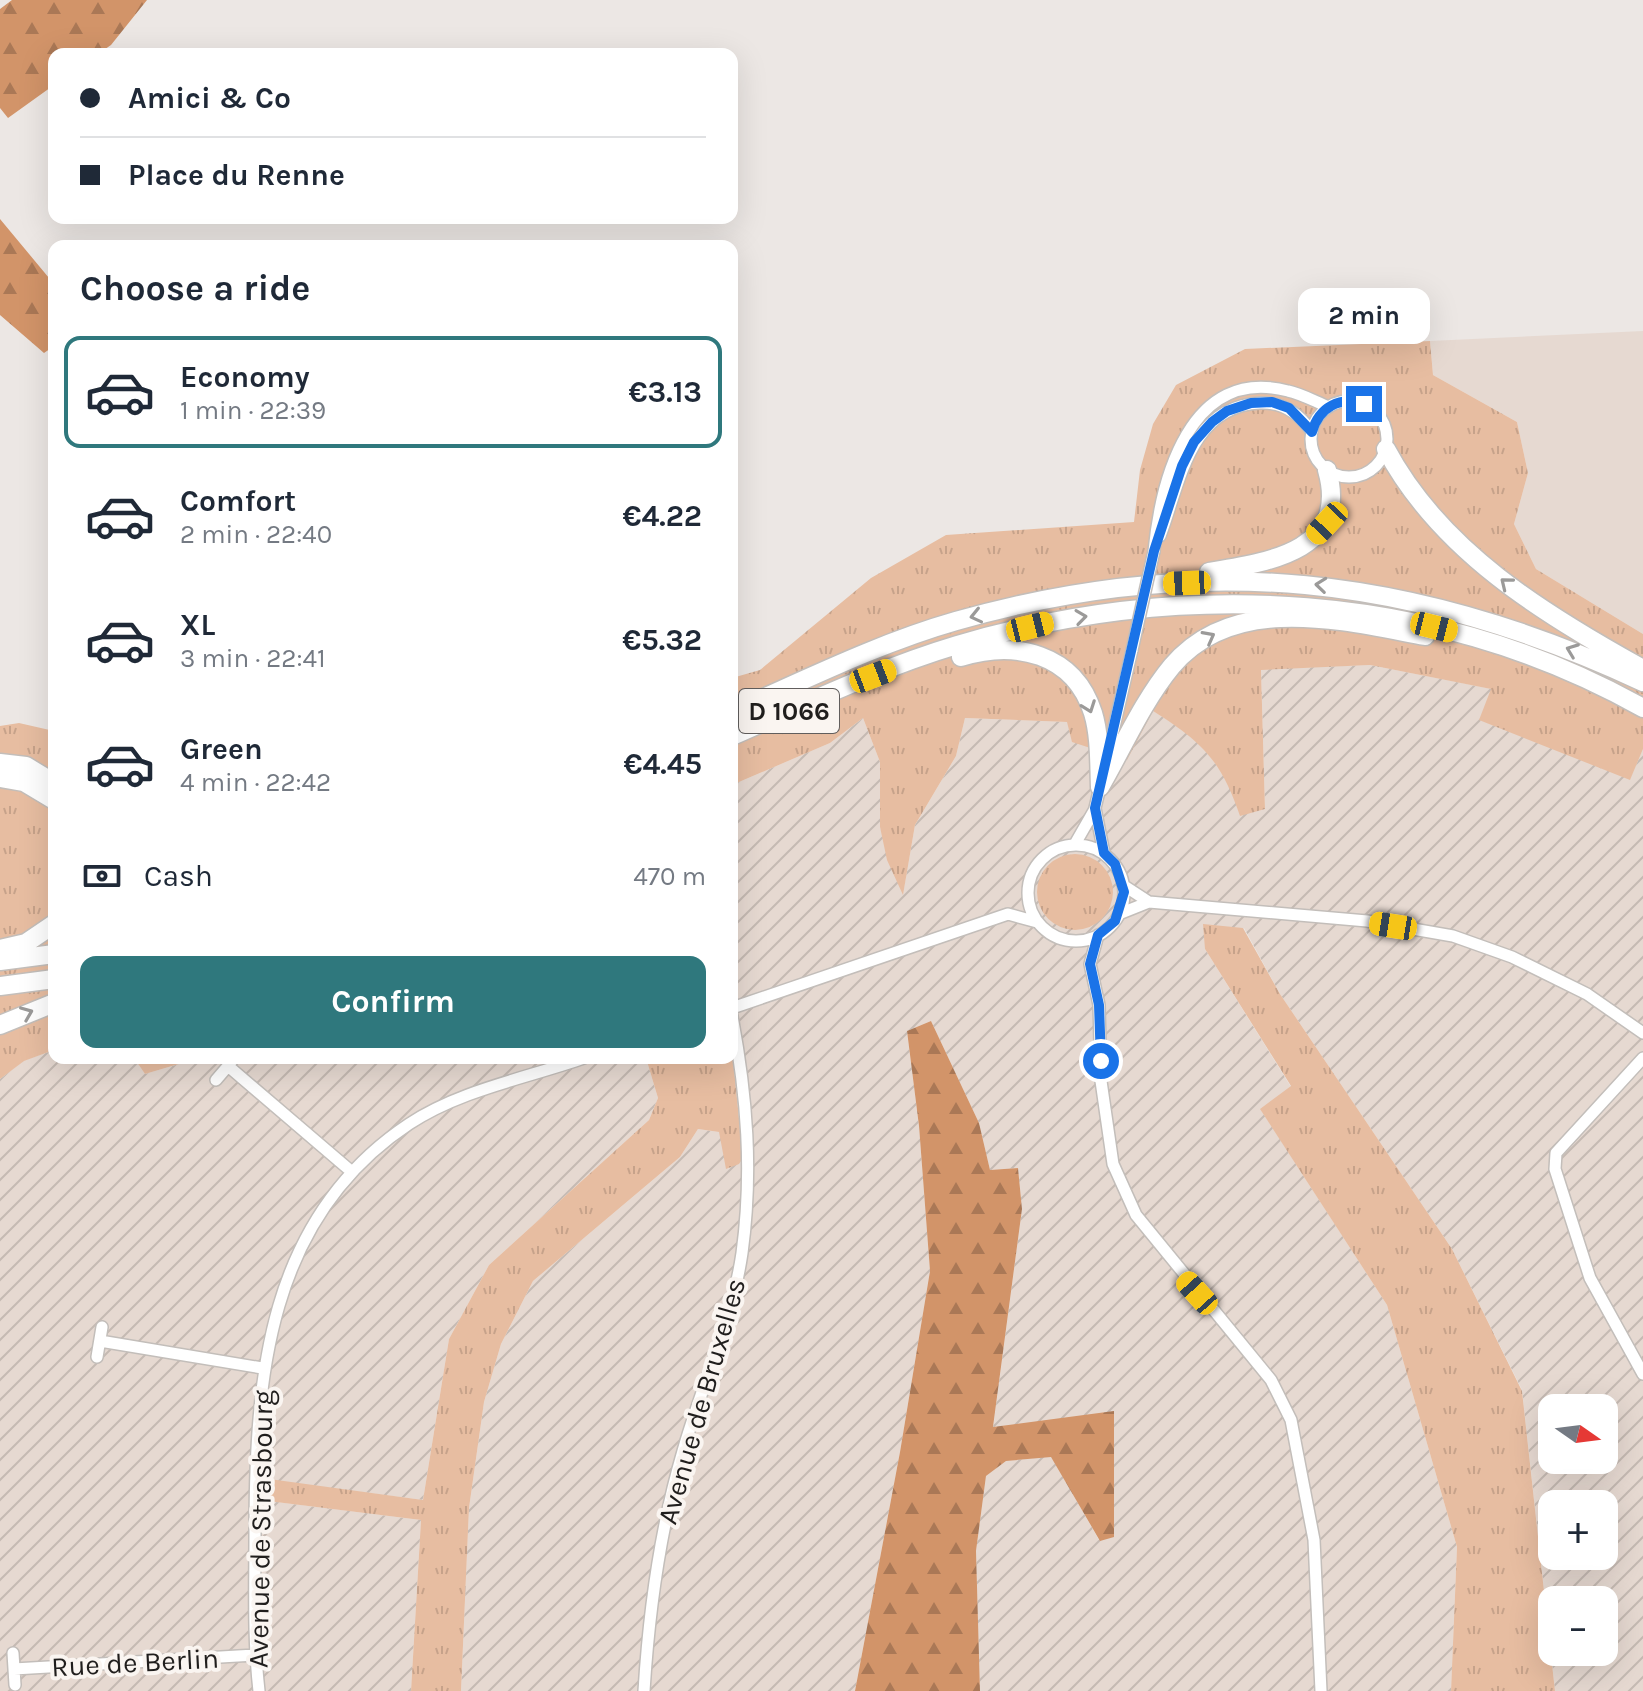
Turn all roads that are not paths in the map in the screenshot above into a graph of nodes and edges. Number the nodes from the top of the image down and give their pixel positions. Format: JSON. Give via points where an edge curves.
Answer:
{"nodes":[{"id":1,"x":1329,"y":407,"type":"junction"},
{"id":2,"x":1312,"y":432,"type":"junction"},
{"id":3,"x":1386,"y":449,"type":"junction"},
{"id":4,"x":1327,"y":470,"type":"junction"},
{"id":5,"x":1154,"y":551,"type":"junction"},
{"id":6,"x":1163,"y":584,"type":"junction"},
{"id":7,"x":1550,"y":664,"type":"junction"},
{"id":8,"x":1643,"y":669,"type":"edge"},
{"id":9,"x":1643,"y":682,"type":"edge"},
{"id":10,"x":846,"y":686,"type":"junction"},
{"id":11,"x":1643,"y":708,"type":"edge"},
{"id":12,"x":738,"y":709,"type":"edge"},
{"id":13,"x":738,"y":733,"type":"edge"},
{"id":14,"x":0,"y":763,"type":"edge"},
{"id":15,"x":0,"y":778,"type":"edge"},
{"id":16,"x":48,"y":779,"type":"edge"},
{"id":17,"x":1100,"y":787,"type":"junction"},
{"id":18,"x":48,"y":796,"type":"edge"},
{"id":19,"x":1095,"y":808,"type":"junction"},
{"id":20,"x":1075,"y":844,"type":"junction"},
{"id":21,"x":1104,"y":853,"type":"junction"},
{"id":22,"x":1123,"y":885,"type":"junction"},
{"id":23,"x":1028,"y":893,"type":"junction"},
{"id":24,"x":1149,"y":902,"type":"junction"},
{"id":25,"x":1008,"y":914,"type":"junction"},
{"id":26,"x":1119,"y":914,"type":"junction"},
{"id":27,"x":1037,"y":922,"type":"junction"},
{"id":28,"x":48,"y":928,"type":"edge"},
{"id":29,"x":1098,"y":935,"type":"junction"},
{"id":30,"x":1069,"y":940,"type":"junction"},
{"id":31,"x":0,"y":949,"type":"edge"},
{"id":32,"x":48,"y":955,"type":"edge"},
{"id":33,"x":0,"y":961,"type":"edge"},
{"id":34,"x":1090,"y":964,"type":"junction"},
{"id":35,"x":48,"y":980,"type":"edge"},
{"id":36,"x":0,"y":986,"type":"edge"},
{"id":37,"x":48,"y":1005,"type":"edge"},
{"id":38,"x":738,"y":1006,"type":"edge"},
{"id":39,"x":0,"y":1025,"type":"edge"},
{"id":40,"x":1643,"y":1033,"type":"edge"},
{"id":41,"x":738,"y":1056,"type":"edge"},
{"id":42,"x":1643,"y":1058,"type":"edge"},
{"id":43,"x":229,"y":1064,"type":"edge"},
{"id":44,"x":233,"y":1064,"type":"edge"},
{"id":45,"x":566,"y":1064,"type":"edge"},
{"id":46,"x":216,"y":1080,"type":"dead end"},
{"id":47,"x":352,"y":1172,"type":"junction"},
{"id":48,"x":102,"y":1327,"type":"dead end"},
{"id":49,"x":100,"y":1341,"type":"junction"},
{"id":50,"x":97,"y":1357,"type":"dead end"},
{"id":51,"x":262,"y":1368,"type":"junction"},
{"id":52,"x":1643,"y":1374,"type":"edge"},
{"id":53,"x":13,"y":1653,"type":"dead end"},
{"id":54,"x":255,"y":1655,"type":"junction"},
{"id":55,"x":14,"y":1669,"type":"junction"},
{"id":56,"x":15,"y":1685,"type":"dead end"},
{"id":57,"x":259,"y":1691,"type":"edge"},
{"id":58,"x":644,"y":1691,"type":"edge"},
{"id":59,"x":1321,"y":1691,"type":"edge"}],
"edges":[{"from":1,"to":2,"type":"street"},
{"from":1,"to":3,"type":"street","via":[[1350,401],[1371,407],[1384,424]]},
{"from":1,"to":5,"type":"street","via":[[1266,388],[1221,399],[1202,413],[1174,458],[1158,510]]},
{"from":2,"to":4,"type":"street","via":[[1314,453]]},
{"from":2,"to":5,"type":"street","via":[[1289,408],[1272,402],[1227,411],[1212,422],[1182,466]]},
{"from":3,"to":4,"type":"street","via":[[1375,467],[1362,475]]},
{"from":8,"to":3,"type":"highway","one_way":true,"via":[[1565,626],[1508,585],[1411,491]]},
{"from":4,"to":6,"type":"highway","via":[[1333,507],[1312,539],[1286,555]]},
{"from":5,"to":17,"type":"street","bridge":true},
{"from":9,"to":6,"type":"highway","number":"D 1066","one_way":true,"via":[[1537,637],[1409,599],[1305,584]]},
{"from":6,"to":12,"type":"highway","number":"D 1066","one_way":true,"via":[[1050,599],[954,621]]},
{"from":10,"to":7,"type":"highway","number":"D 1066","one_way":true,"via":[[955,645],[1055,621],[1165,604],[1339,609],[1463,634]]},
{"from":7,"to":11,"type":"highway","number":"D 1066"},
{"from":17,"to":7,"type":"highway","one_way":true,"via":[[1173,665],[1196,644],[1229,627],[1293,618],[1360,624]]},
{"from":10,"to":13,"type":"highway","number":"D 1066"},
{"from":10,"to":17,"type":"highway","one_way":true,"via":[[975,653],[1008,648],[1036,653],[1063,666],[1082,689],[1093,713]]},
{"from":14,"to":16,"type":"highway","via":[[26,766]]},
{"from":15,"to":18,"type":"highway","via":[[24,782]]},
{"from":17,"to":19,"type":"street"},
{"from":19,"to":20,"type":"street"},
{"from":19,"to":21,"type":"street"},
{"from":20,"to":21,"type":"street"},
{"from":20,"to":23,"type":"street","via":[[1047,854],[1030,878]]},
{"from":21,"to":22,"type":"street"},
{"from":22,"to":24,"type":"street"},
{"from":22,"to":26,"type":"street"},
{"from":23,"to":25,"type":"street"},
{"from":23,"to":27,"type":"street"},
{"from":24,"to":26,"type":"street"},
{"from":24,"to":40,"type":"street","via":[[1367,921],[1453,936],[1512,957],[1587,994]]},
{"from":25,"to":27,"type":"street"},
{"from":25,"to":38,"type":"street"},
{"from":26,"to":29,"type":"street"},
{"from":27,"to":30,"type":"street"},
{"from":28,"to":31,"type":"highway","via":[[26,943]]},
{"from":29,"to":30,"type":"street"},
{"from":29,"to":34,"type":"street"},
{"from":30,"to":34,"type":"street"},
{"from":32,"to":33,"type":"highway"},
{"from":34,"to":59,"type":"street","via":[[1099,1005],[1101,1081],[1113,1164],[1136,1215],[1279,1390],[1294,1428],[1314,1540]]},
{"from":35,"to":36,"type":"highway"},
{"from":39,"to":37,"type":"highway","one_way":true},
{"from":41,"to":58,"type":"street","name":"Avenue de Bruxelles","via":[[748,1122],[742,1253],[726,1328],[670,1499],[654,1586]]},
{"from":42,"to":52,"type":"street","via":[[1556,1153],[1555,1169],[1590,1278]]},
{"from":43,"to":46,"type":"street"},
{"from":44,"to":47,"type":"street"},
{"from":45,"to":47,"type":"street","name":"Avenue de Strasbourg","via":[[437,1108]]},
{"from":47,"to":51,"type":"street","name":"Avenue de Strasbourg","via":[[293,1264]]},
{"from":48,"to":49,"type":"street"},
{"from":49,"to":50,"type":"street"},
{"from":49,"to":51,"type":"street"},
{"from":51,"to":54,"type":"street","name":"Avenue de Strasbourg","via":[[255,1487]]},
{"from":53,"to":55,"type":"street","name":"Rue de Berlin"},
{"from":54,"to":55,"type":"street","name":"Rue de Berlin"},
{"from":54,"to":57,"type":"street","name":"Avenue de Strasbourg"},
{"from":55,"to":56,"type":"street","name":"Rue de Berlin"}]}
